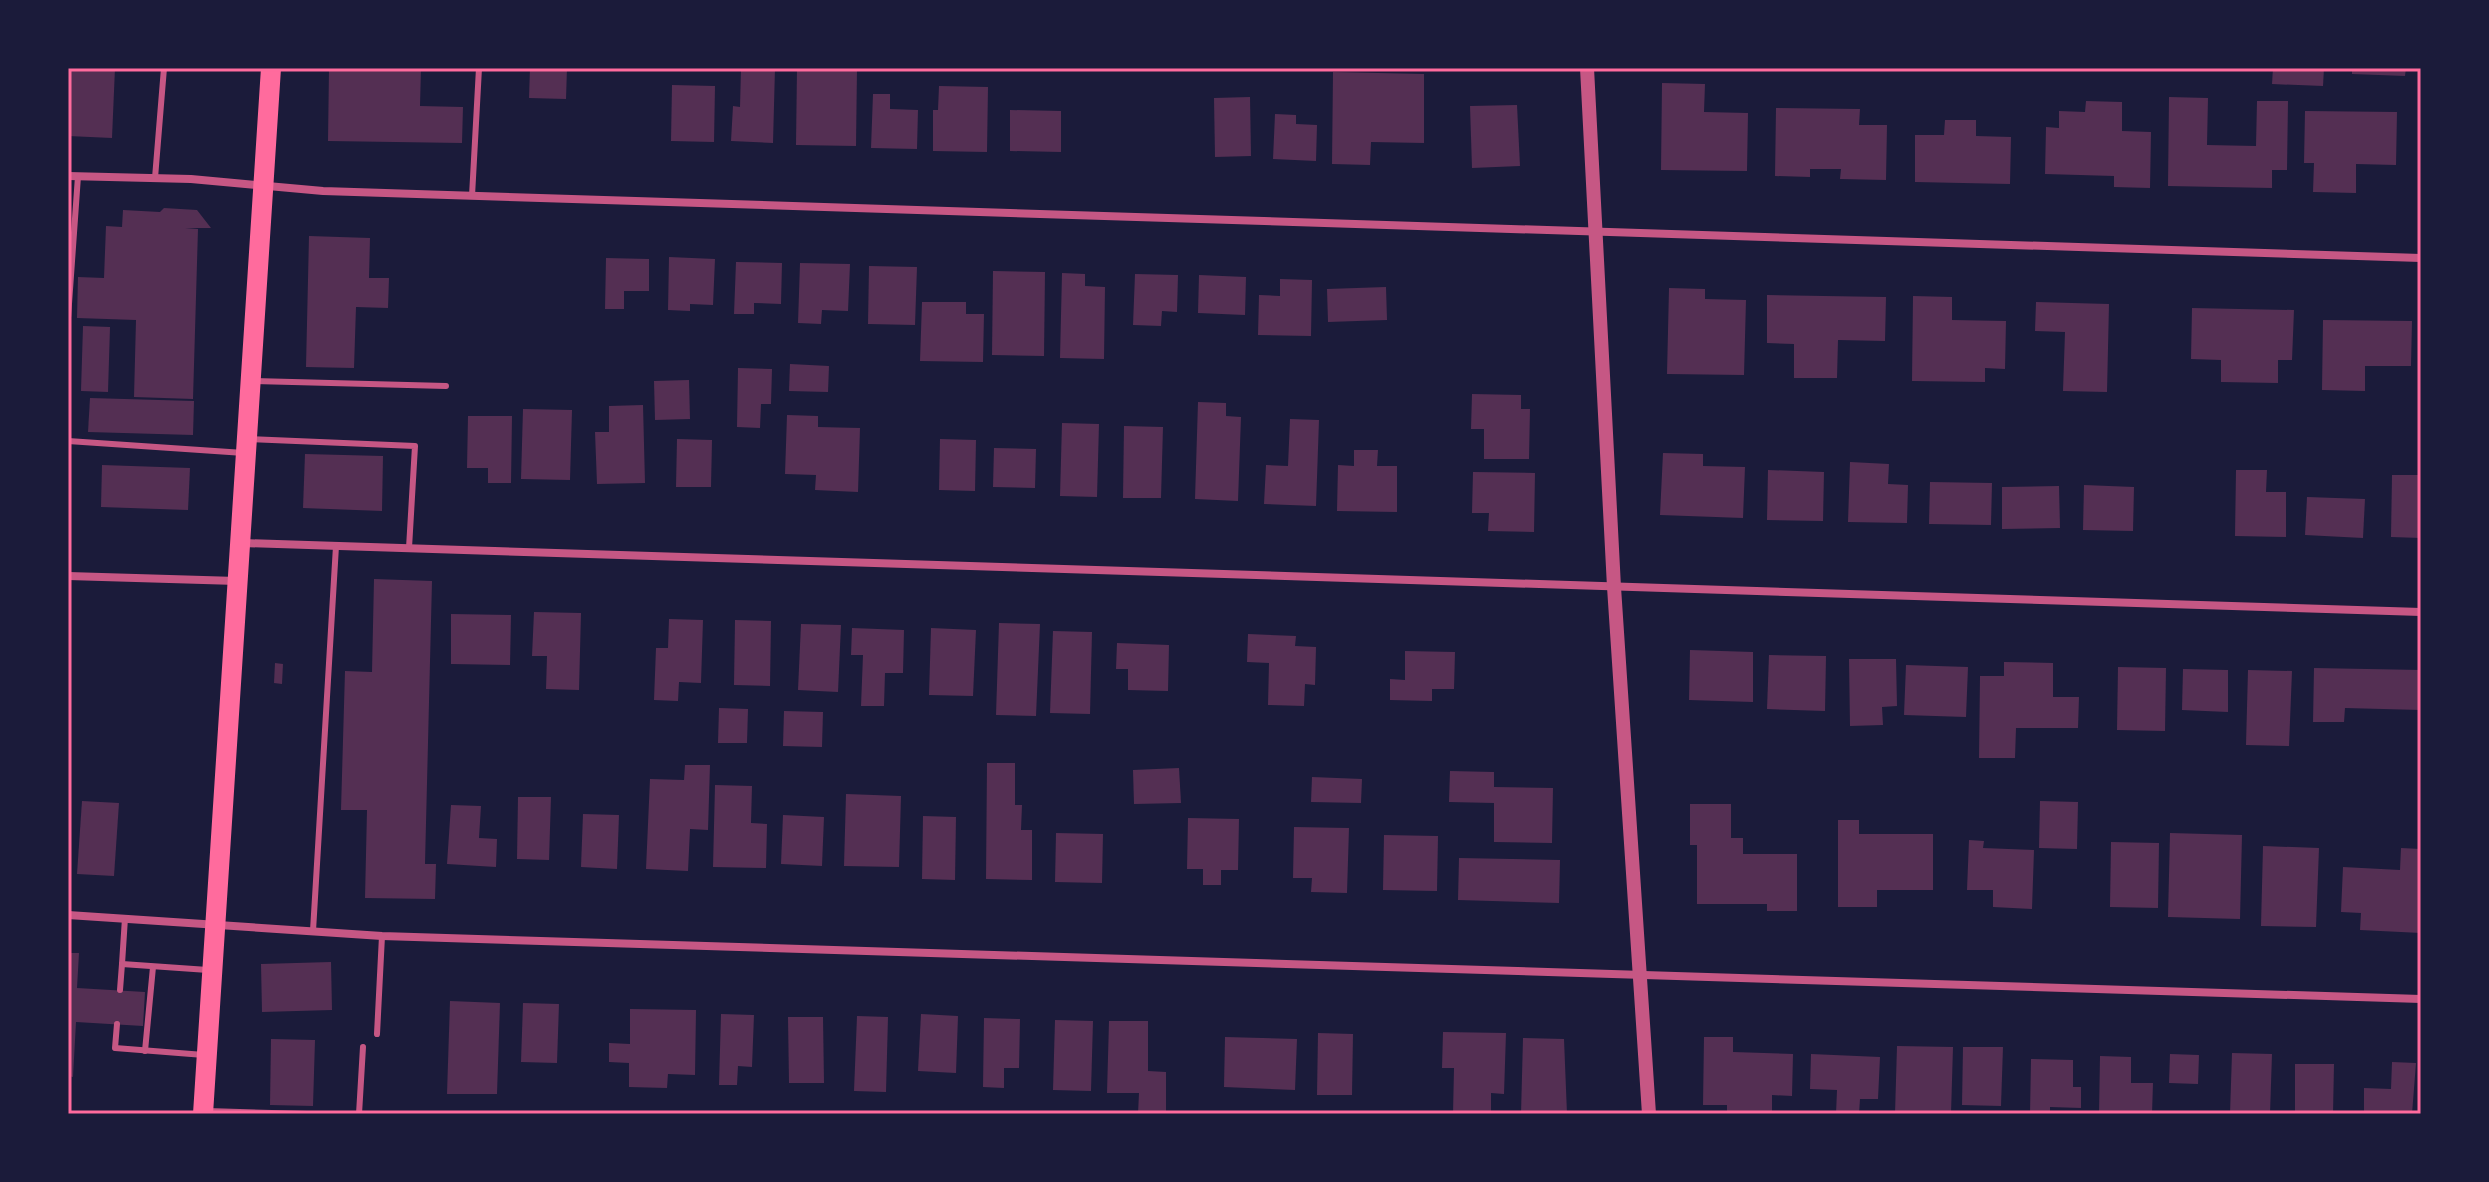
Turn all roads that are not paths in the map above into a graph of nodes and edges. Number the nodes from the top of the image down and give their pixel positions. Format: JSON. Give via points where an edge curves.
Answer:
{"nodes":[{"id":1,"x":164,"y":68,"type":"edge"},
{"id":2,"x":271,"y":68,"type":"edge"},
{"id":3,"x":479,"y":68,"type":"edge"},
{"id":4,"x":1587,"y":68,"type":"edge"},
{"id":5,"x":73,"y":176,"type":"edge"},
{"id":6,"x":155,"y":178,"type":"junction"},
{"id":7,"x":263,"y":186,"type":"junction"},
{"id":8,"x":472,"y":196,"type":"junction"},
{"id":9,"x":1593,"y":230,"type":"junction"},
{"id":10,"x":2421,"y":258,"type":"edge"},
{"id":11,"x":68,"y":318,"type":"edge"},
{"id":12,"x":250,"y":381,"type":"junction"},
{"id":13,"x":446,"y":386,"type":"dead end"},
{"id":14,"x":68,"y":441,"type":"edge"},
{"id":15,"x":246,"y":446,"type":"junction"},
{"id":16,"x":240,"y":543,"type":"junction"},
{"id":17,"x":336,"y":546,"type":"junction"},
{"id":18,"x":409,"y":548,"type":"junction"},
{"id":19,"x":68,"y":576,"type":"edge"},
{"id":20,"x":238,"y":581,"type":"junction"},
{"id":21,"x":1614,"y":587,"type":"junction"},
{"id":22,"x":2421,"y":612,"type":"edge"},
{"id":23,"x":68,"y":915,"type":"edge"},
{"id":24,"x":125,"y":918,"type":"junction"},
{"id":25,"x":215,"y":925,"type":"junction"},
{"id":26,"x":313,"y":931,"type":"junction"},
{"id":27,"x":382,"y":936,"type":"junction"},
{"id":28,"x":122,"y":964,"type":"junction"},
{"id":29,"x":153,"y":967,"type":"junction"},
{"id":30,"x":212,"y":970,"type":"junction"},
{"id":31,"x":1639,"y":975,"type":"junction"},
{"id":32,"x":120,"y":990,"type":"dead end"},
{"id":33,"x":2421,"y":999,"type":"edge"},
{"id":34,"x":117,"y":1024,"type":"dead end"},
{"id":35,"x":377,"y":1034,"type":"dead end"},
{"id":36,"x":363,"y":1047,"type":"dead end"},
{"id":37,"x":145,"y":1051,"type":"junction"},
{"id":38,"x":207,"y":1056,"type":"junction"},
{"id":39,"x":204,"y":1112,"type":"edge"},
{"id":40,"x":307,"y":1114,"type":"edge"},
{"id":41,"x":359,"y":1114,"type":"edge"},
{"id":42,"x":1649,"y":1114,"type":"edge"}],
"edges":[{"from":1,"to":6,"type":"lane"},
{"from":2,"to":7,"type":"main road"},
{"from":3,"to":8,"type":"lane"},
{"from":4,"to":9,"type":"street"},
{"from":5,"to":6,"type":"street"},
{"from":5,"to":11,"type":"lane"},
{"from":6,"to":7,"type":"street"},
{"from":7,"to":8,"type":"street"},
{"from":7,"to":12,"type":"main road"},
{"from":8,"to":9,"type":"street"},
{"from":9,"to":10,"type":"street"},
{"from":9,"to":21,"type":"street"},
{"from":12,"to":13,"type":"lane"},
{"from":12,"to":15,"type":"main road"},
{"from":14,"to":15,"type":"lane"},
{"from":15,"to":16,"type":"main road"},
{"from":15,"to":18,"type":"lane","via":[[415,446]]},
{"from":16,"to":17,"type":"street"},
{"from":16,"to":20,"type":"main road"},
{"from":17,"to":18,"type":"street"},
{"from":17,"to":26,"type":"lane"},
{"from":18,"to":21,"type":"street"},
{"from":19,"to":20,"type":"street"},
{"from":20,"to":25,"type":"main road"},
{"from":21,"to":22,"type":"street"},
{"from":21,"to":31,"type":"street"},
{"from":23,"to":24,"type":"street"},
{"from":24,"to":25,"type":"street"},
{"from":24,"to":28,"type":"lane"},
{"from":25,"to":26,"type":"street"},
{"from":25,"to":30,"type":"main road"},
{"from":26,"to":27,"type":"street"},
{"from":27,"to":31,"type":"street"},
{"from":27,"to":35,"type":"lane"},
{"from":28,"to":29,"type":"lane"},
{"from":28,"to":32,"type":"lane"},
{"from":29,"to":30,"type":"lane"},
{"from":29,"to":37,"type":"lane"},
{"from":30,"to":38,"type":"main road"},
{"from":31,"to":33,"type":"street"},
{"from":31,"to":42,"type":"street"},
{"from":34,"to":37,"type":"lane","via":[[115,1048]]},
{"from":36,"to":41,"type":"lane"},
{"from":37,"to":38,"type":"lane"},
{"from":38,"to":39,"type":"main road"},
{"from":39,"to":40,"type":"lane"}]}
